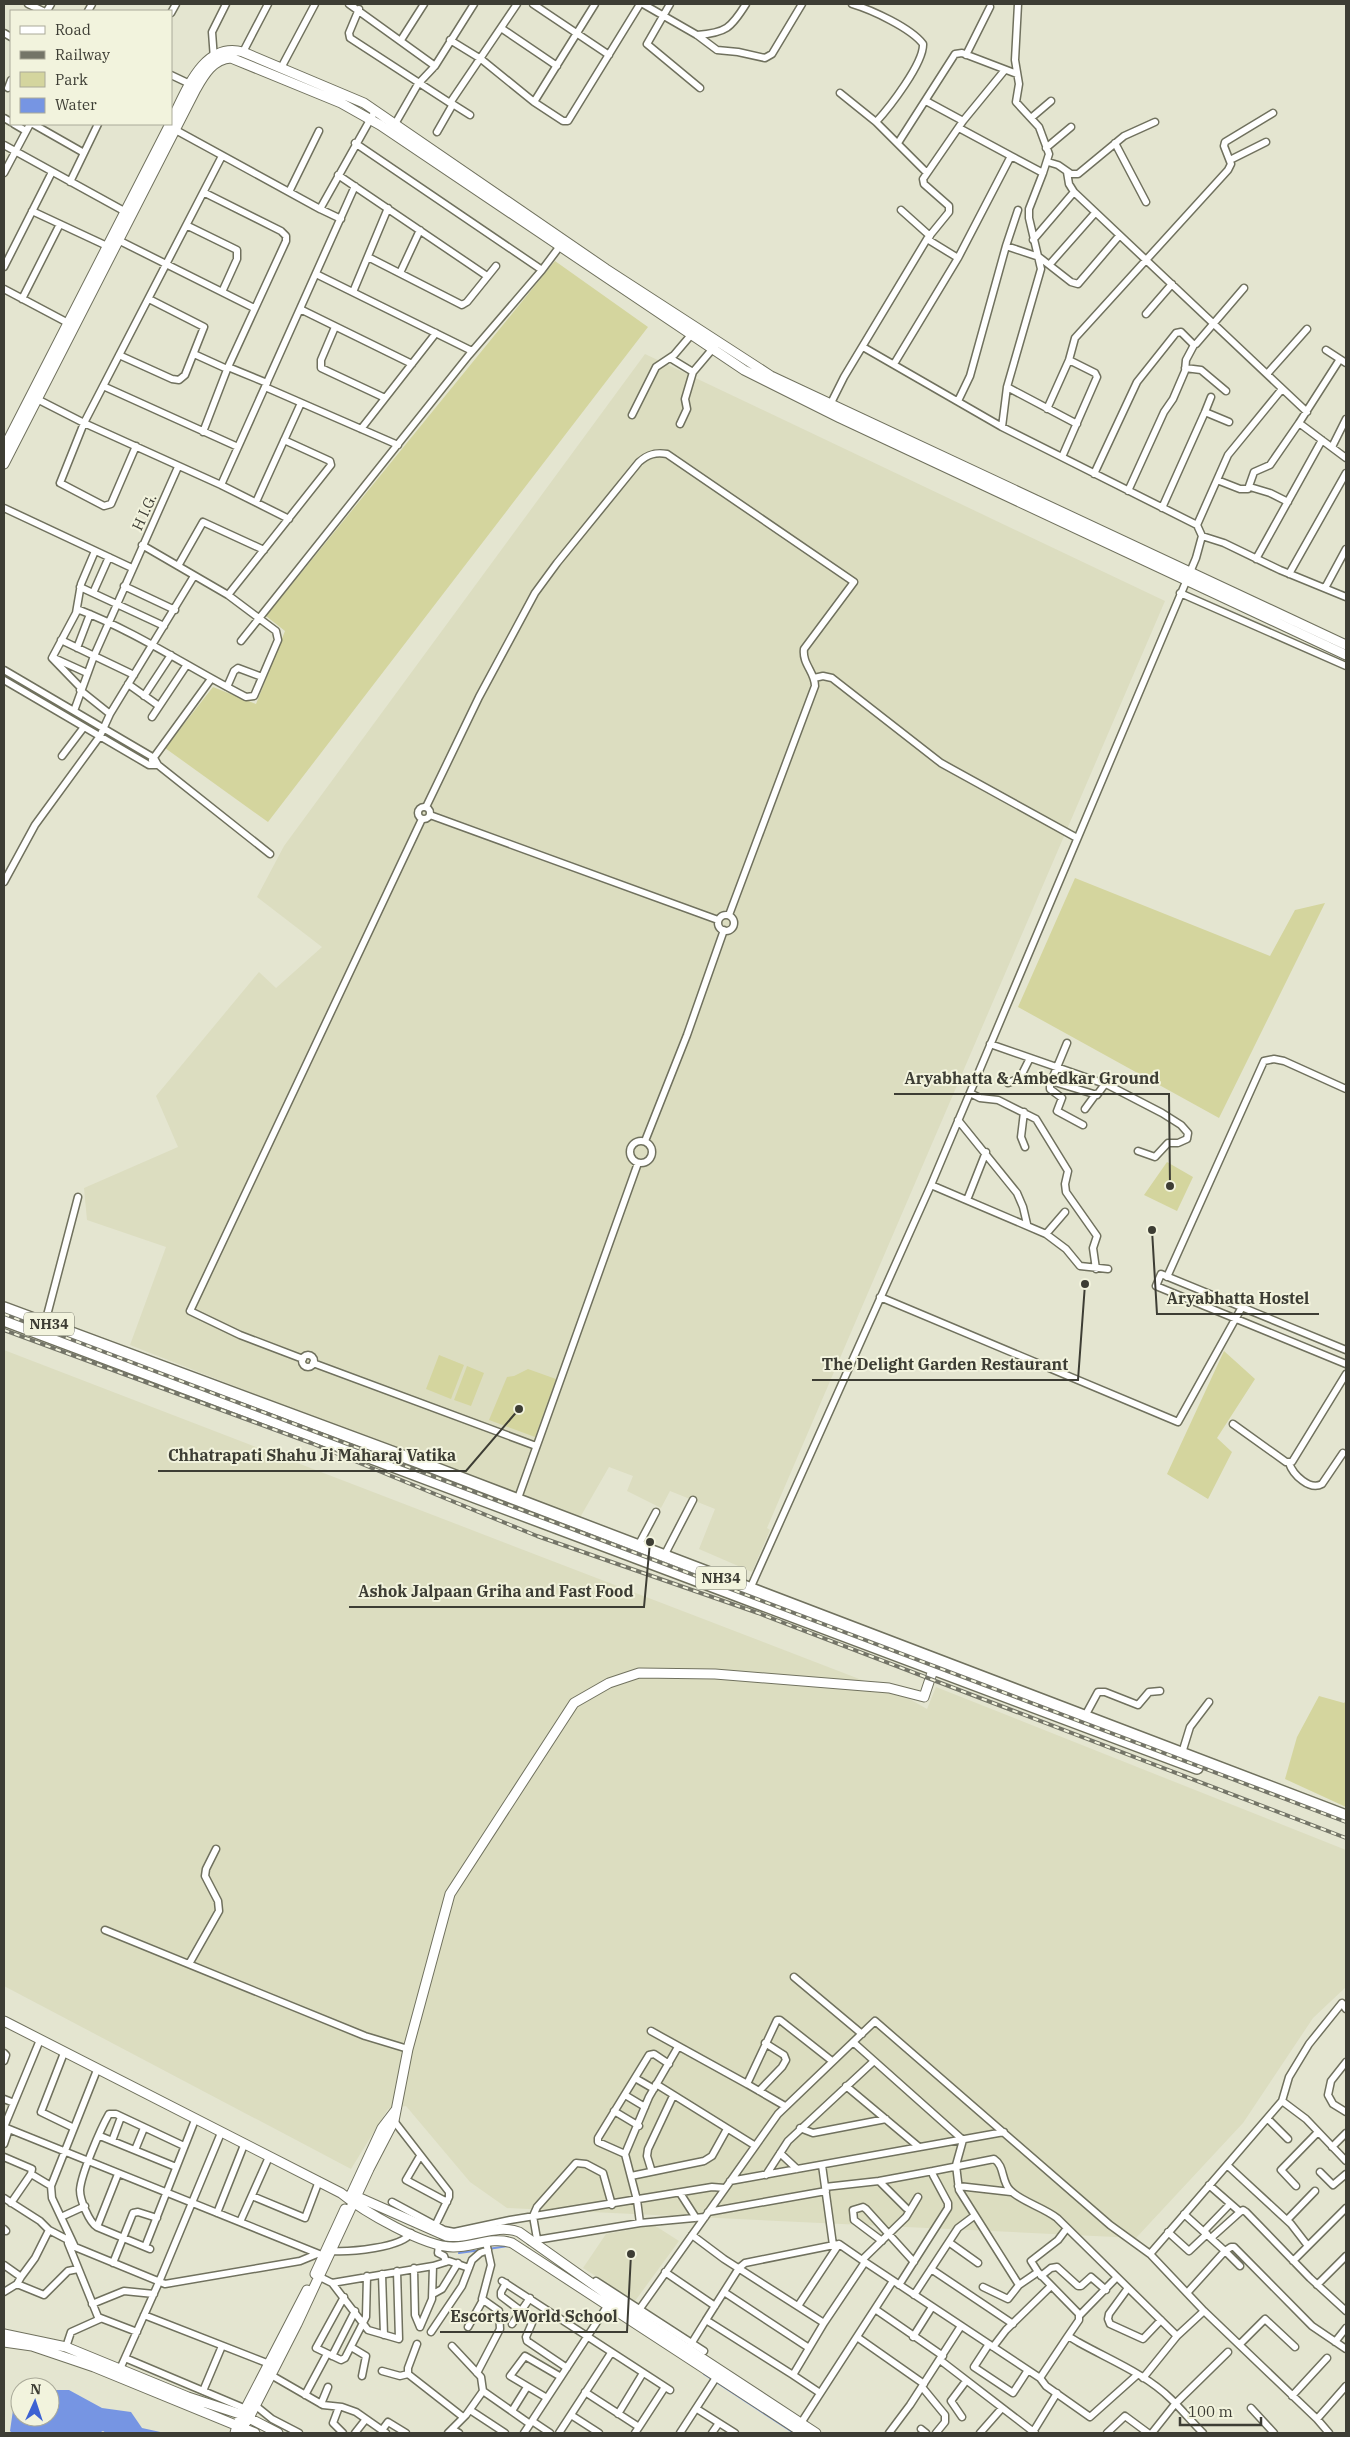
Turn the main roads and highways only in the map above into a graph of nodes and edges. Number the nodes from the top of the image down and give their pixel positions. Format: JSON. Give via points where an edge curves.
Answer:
{"nodes":[{"id":1,"x":4,"y":1308,"type":"edge"},
{"id":2,"x":4,"y":1320,"type":"edge"},
{"id":3,"x":149,"y":1362,"type":"junction"},
{"id":4,"x":145,"y":1374,"type":"junction"},
{"id":5,"x":747,"y":1594,"type":"junction"},
{"id":6,"x":1309,"y":1806,"type":"junction"},
{"id":7,"x":1346,"y":1816,"type":"edge"},
{"id":8,"x":1346,"y":1825,"type":"edge"}],
"edges":[{"from":1,"to":3,"type":"highway","number":"NH34"},
{"from":2,"to":4,"type":"highway","number":"NH34"},
{"from":3,"to":4,"type":"highway"},
{"from":3,"to":5,"type":"highway","number":"NH34","via":[[664,1556]]},
{"from":4,"to":5,"type":"highway","number":"NH34","via":[[513,1512]]},
{"from":5,"to":6,"type":"highway","number":"NH34"},
{"from":5,"to":6,"type":"highway","number":"NH34","via":[[1085,1716]]},
{"from":6,"to":7,"type":"highway","number":"NH34"},
{"from":6,"to":8,"type":"highway","number":"NH34"}]}
